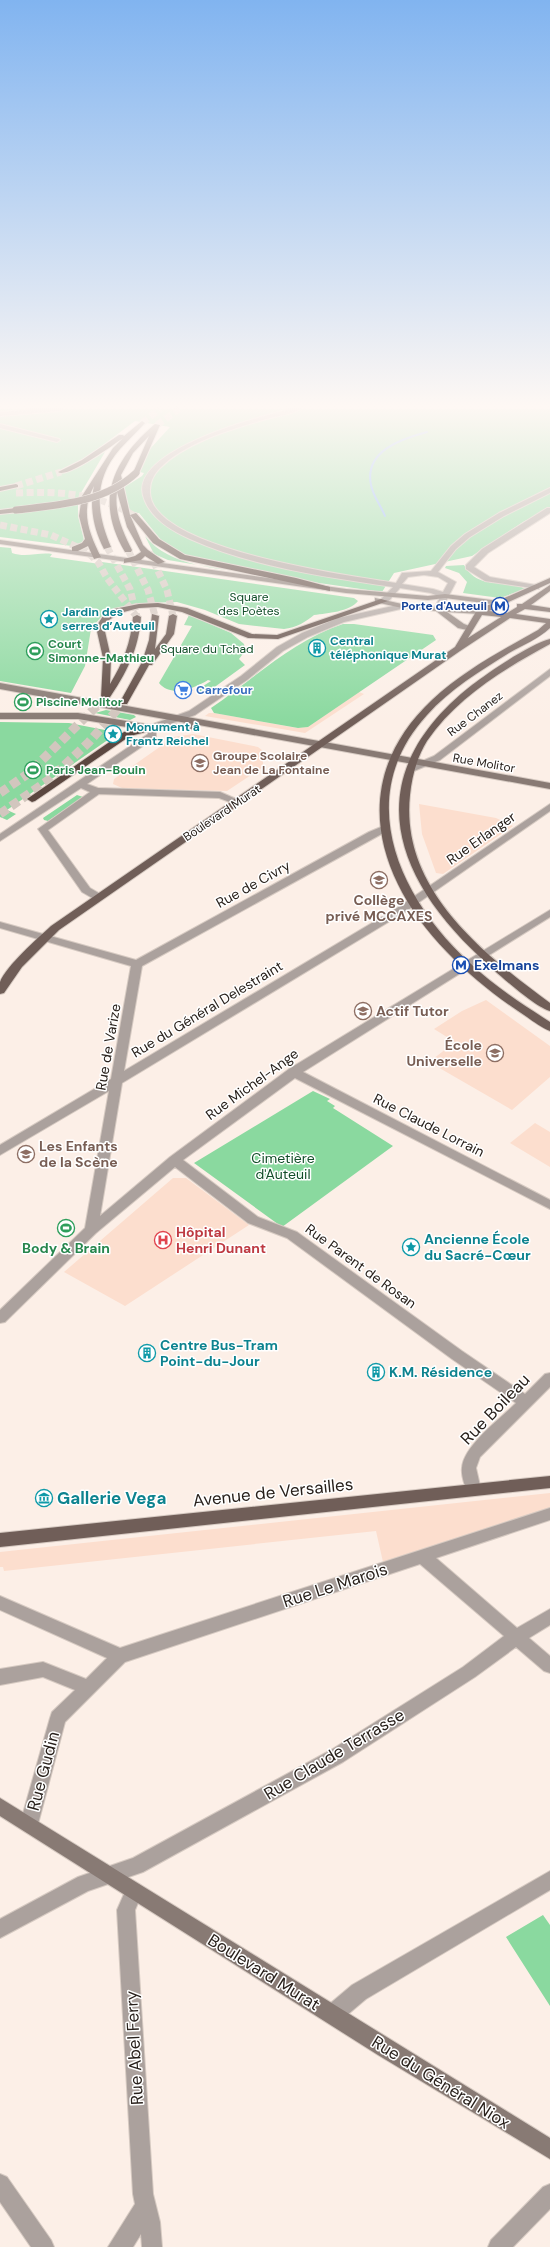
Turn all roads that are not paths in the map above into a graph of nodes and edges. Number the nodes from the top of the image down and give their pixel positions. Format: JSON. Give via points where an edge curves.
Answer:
{"nodes":[{"id":1,"x":82,"y":514,"type":"edge"},
{"id":2,"x":96,"y":514,"type":"edge"},
{"id":3,"x":113,"y":514,"type":"edge"},
{"id":4,"x":127,"y":514,"type":"tunnel mouth"},
{"id":5,"x":156,"y":514,"type":"edge"},
{"id":6,"x":504,"y":514,"type":"edge"},
{"id":7,"x":543,"y":514,"type":"edge"},
{"id":8,"x":88,"y":539,"type":"junction"},
{"id":9,"x":0,"y":542,"type":"edge"},
{"id":10,"x":107,"y":547,"type":"tunnel mouth"},
{"id":11,"x":52,"y":549,"type":"junction"},
{"id":12,"x":75,"y":549,"type":"junction"},
{"id":13,"x":128,"y":550,"type":"tunnel mouth"},
{"id":14,"x":95,"y":553,"type":"junction"},
{"id":15,"x":145,"y":554,"type":"junction"},
{"id":16,"x":128,"y":561,"type":"junction"},
{"id":17,"x":188,"y":569,"type":"junction"},
{"id":18,"x":434,"y":573,"type":"junction"},
{"id":19,"x":550,"y":580,"type":"edge"},
{"id":20,"x":397,"y":586,"type":"junction"},
{"id":21,"x":536,"y":587,"type":"junction"},
{"id":22,"x":550,"y":587,"type":"edge"},
{"id":23,"x":327,"y":589,"type":"junction"},
{"id":24,"x":346,"y":591,"type":"junction"},
{"id":25,"x":390,"y":595,"type":"junction"},
{"id":26,"x":541,"y":595,"type":"junction"},
{"id":27,"x":445,"y":596,"type":"junction"},
{"id":28,"x":384,"y":601,"type":"junction"},
{"id":29,"x":531,"y":602,"type":"junction"},
{"id":30,"x":499,"y":603,"type":"junction"},
{"id":31,"x":550,"y":603,"type":"edge"},
{"id":32,"x":402,"y":606,"type":"junction"},
{"id":33,"x":524,"y":607,"type":"junction"},
{"id":34,"x":438,"y":609,"type":"junction"},
{"id":35,"x":550,"y":610,"type":"edge"},
{"id":36,"x":480,"y":612,"type":"junction"},
{"id":37,"x":155,"y":616,"type":"tunnel mouth"},
{"id":38,"x":173,"y":616,"type":"tunnel mouth"},
{"id":39,"x":510,"y":616,"type":"junction"},
{"id":40,"x":137,"y":617,"type":"dead end"},
{"id":41,"x":548,"y":625,"type":"edge"},
{"id":42,"x":469,"y":629,"type":"junction"},
{"id":43,"x":550,"y":640,"type":"edge"},
{"id":44,"x":457,"y":649,"type":"junction"},
{"id":45,"x":146,"y":667,"type":"junction"},
{"id":46,"x":550,"y":672,"type":"edge"},
{"id":47,"x":0,"y":686,"type":"edge"},
{"id":48,"x":74,"y":699,"type":"junction"},
{"id":49,"x":107,"y":702,"type":"junction"},
{"id":50,"x":124,"y":702,"type":"tunnel mouth"},
{"id":51,"x":142,"y":711,"type":"junction"},
{"id":52,"x":0,"y":716,"type":"edge"},
{"id":53,"x":78,"y":716,"type":"junction"},
{"id":54,"x":179,"y":718,"type":"junction"},
{"id":55,"x":210,"y":726,"type":"junction"},
{"id":56,"x":150,"y":728,"type":"junction"},
{"id":57,"x":319,"y":745,"type":"junction"},
{"id":58,"x":392,"y":758,"type":"junction"},
{"id":59,"x":416,"y":765,"type":"junction"},
{"id":60,"x":80,"y":784,"type":"junction"},
{"id":61,"x":550,"y":786,"type":"edge"},
{"id":62,"x":97,"y":791,"type":"junction"},
{"id":63,"x":32,"y":799,"type":"dead end"},
{"id":64,"x":238,"y":802,"type":"junction"},
{"id":65,"x":550,"y":807,"type":"edge"},
{"id":66,"x":25,"y":821,"type":"junction"},
{"id":67,"x":43,"y":829,"type":"junction"},
{"id":68,"x":384,"y":829,"type":"junction"},
{"id":69,"x":0,"y":838,"type":"edge"},
{"id":70,"x":429,"y":892,"type":"junction"},
{"id":71,"x":98,"y":897,"type":"junction"},
{"id":72,"x":412,"y":903,"type":"junction"},
{"id":73,"x":550,"y":913,"type":"edge"},
{"id":74,"x":0,"y":925,"type":"edge"},
{"id":75,"x":43,"y":939,"type":"junction"},
{"id":76,"x":482,"y":955,"type":"junction"},
{"id":77,"x":137,"y":964,"type":"junction"},
{"id":78,"x":465,"y":965,"type":"junction"},
{"id":79,"x":0,"y":991,"type":"edge"},
{"id":80,"x":550,"y":1008,"type":"edge"},
{"id":81,"x":550,"y":1027,"type":"edge"},
{"id":82,"x":293,"y":1072,"type":"junction"},
{"id":83,"x":116,"y":1081,"type":"junction"},
{"id":84,"x":0,"y":1151,"type":"edge"},
{"id":85,"x":174,"y":1160,"type":"junction"},
{"id":86,"x":550,"y":1205,"type":"edge"},
{"id":87,"x":91,"y":1230,"type":"junction"},
{"id":88,"x":0,"y":1318,"type":"edge"},
{"id":89,"x":550,"y":1378,"type":"edge"},
{"id":90,"x":526,"y":1402,"type":"junction"},
{"id":91,"x":550,"y":1482,"type":"edge"},
{"id":92,"x":474,"y":1490,"type":"junction"},
{"id":93,"x":550,"y":1514,"type":"edge"},
{"id":94,"x":0,"y":1540,"type":"edge"},
{"id":95,"x":422,"y":1556,"type":"junction"},
{"id":96,"x":0,"y":1603,"type":"edge"},
{"id":97,"x":550,"y":1616,"type":"edge"},
{"id":98,"x":516,"y":1636,"type":"junction"},
{"id":99,"x":120,"y":1656,"type":"junction"},
{"id":100,"x":550,"y":1666,"type":"edge"},
{"id":101,"x":0,"y":1677,"type":"edge"},
{"id":102,"x":87,"y":1687,"type":"junction"},
{"id":103,"x":0,"y":1806,"type":"edge"},
{"id":104,"x":29,"y":1824,"type":"junction"},
{"id":105,"x":109,"y":1876,"type":"junction"},
{"id":106,"x":550,"y":1880,"type":"edge"},
{"id":107,"x":134,"y":1891,"type":"junction"},
{"id":108,"x":0,"y":1929,"type":"edge"},
{"id":109,"x":333,"y":2014,"type":"junction"},
{"id":110,"x":550,"y":2149,"type":"edge"},
{"id":111,"x":0,"y":2184,"type":"edge"},
{"id":112,"x":550,"y":2194,"type":"edge"},
{"id":113,"x":146,"y":2205,"type":"junction"},
{"id":114,"x":44,"y":2247,"type":"edge"},
{"id":115,"x":118,"y":2247,"type":"edge"},
{"id":116,"x":152,"y":2247,"type":"edge"},
{"id":117,"x":498,"y":2247,"type":"edge"}],
"edges":[{"from":1,"to":8,"type":"highway"},
{"from":2,"to":10,"type":"highway","via":[[99,530]]},
{"from":3,"to":13,"type":"highway","via":[[116,526]]},
{"from":4,"to":15,"type":"highway","via":[[130,526]]},
{"from":5,"to":20,"type":"street","via":[[176,528],[219,548],[288,567]]},
{"from":6,"to":18,"type":"street","via":[[457,545]]},
{"from":7,"to":21,"type":"street","via":[[485,551],[469,567],[488,579]]},
{"from":8,"to":12,"type":"highway","via":[[85,544]]},
{"from":8,"to":14,"type":"highway"},
{"from":9,"to":11,"type":"main road"},
{"from":11,"to":12,"type":"main road"},
{"from":11,"to":14,"type":"main road"},
{"from":12,"to":14,"type":"main road"},
{"from":14,"to":15,"type":"main road"},
{"from":14,"to":16,"type":"main road"},
{"from":15,"to":16,"type":"highway"},
{"from":15,"to":17,"type":"main road","via":[[161,562]]},
{"from":15,"to":23,"type":"highway","via":[[133,514],[156,541],[183,557],[296,580]]},
{"from":16,"to":17,"type":"main road"},
{"from":17,"to":23,"type":"main road"},
{"from":18,"to":20,"type":"street","via":[[421,571],[405,575]]},
{"from":18,"to":27,"type":"street","via":[[443,575],[452,582]]},
{"from":19,"to":21,"type":"main road"},
{"from":20,"to":25,"type":"street"},
{"from":20,"to":27,"type":"street","via":[[433,591]]},
{"from":21,"to":29,"type":"main road","via":[[537,593]]},
{"from":21,"to":30,"type":"main road"},
{"from":22,"to":26,"type":"main road","name":"Boulevard Murat"},
{"from":23,"to":24,"type":"main road"},
{"from":24,"to":25,"type":"main road"},
{"from":24,"to":28,"type":"main road"},
{"from":25,"to":27,"type":"main road","via":[[428,598]]},
{"from":25,"to":28,"type":"street"},
{"from":26,"to":29,"type":"main road","name":"Boulevard Murat"},
{"from":26,"to":31,"type":"main road"},
{"from":27,"to":30,"type":"main road"},
{"from":27,"to":34,"type":"street"},
{"from":28,"to":32,"type":"main road"},
{"from":28,"to":49,"type":"highway","via":[[289,635],[271,638],[251,636],[174,607],[144,605],[117,611],[106,618],[100,627],[107,658]]},
{"from":29,"to":33,"type":"main road","name":"Boulevard Murat"},
{"from":30,"to":33,"type":"main road"},
{"from":30,"to":36,"type":"main road"},
{"from":32,"to":34,"type":"main road"},
{"from":32,"to":54,"type":"street","via":[[341,620],[305,635],[280,649],[192,713]]},
{"from":33,"to":35,"type":"main road"},
{"from":33,"to":39,"type":"main road","name":"Boulevard Murat"},
{"from":34,"to":36,"type":"main road"},
{"from":34,"to":42,"type":"main road"},
{"from":36,"to":39,"type":"main road"},
{"from":36,"to":42,"type":"main road","name":"Boulevard Murat"},
{"from":37,"to":45,"type":"highway","via":[[154,637]]},
{"from":38,"to":45,"type":"highway","via":[[170,634]]},
{"from":39,"to":41,"type":"main road"},
{"from":39,"to":44,"type":"main road","name":"Boulevard Murat"},
{"from":40,"to":49,"type":"highway","via":[[136,635],[128,660]]},
{"from":41,"to":58,"type":"main road","via":[[486,664],[440,698],[422,714]]},
{"from":42,"to":44,"type":"main road","name":"Boulevard Murat"},
{"from":43,"to":59,"type":"main road","via":[[492,675],[440,718],[424,739]]},
{"from":44,"to":57,"type":"main road","name":"Boulevard Murat"},
{"from":45,"to":50,"type":"highway"},
{"from":46,"to":59,"type":"street","name":"Rue Chanez","via":[[436,758]]},
{"from":47,"to":48,"type":"main road"},
{"from":48,"to":49,"type":"main road"},
{"from":48,"to":53,"type":"main road"},
{"from":49,"to":51,"type":"main road"},
{"from":49,"to":53,"type":"main road"},
{"from":51,"to":54,"type":"main road"},
{"from":51,"to":56,"type":"main road"},
{"from":52,"to":53,"type":"main road"},
{"from":53,"to":56,"type":"main road"},
{"from":54,"to":55,"type":"main road"},
{"from":54,"to":56,"type":"street"},
{"from":55,"to":56,"type":"main road"},
{"from":55,"to":57,"type":"main road","name":"Rue Molitor"},
{"from":56,"to":60,"type":"street","via":[[153,735]]},
{"from":56,"to":63,"type":"highway","via":[[127,734]]},
{"from":57,"to":58,"type":"main road","name":"Rue Molitor"},
{"from":57,"to":64,"type":"main road","name":"Boulevard Murat"},
{"from":58,"to":59,"type":"main road","name":"Rue Molitor"},
{"from":58,"to":68,"type":"main road","via":[[383,806]]},
{"from":59,"to":61,"type":"main road","name":"Rue Molitor"},
{"from":59,"to":70,"type":"main road","via":[[402,806],[403,826],[409,853]]},
{"from":60,"to":62,"type":"street"},
{"from":60,"to":66,"type":"street"},
{"from":62,"to":64,"type":"street","via":[[220,795]]},
{"from":62,"to":67,"type":"street"},
{"from":64,"to":71,"type":"main road","name":"Boulevard Murat"},
{"from":65,"to":70,"type":"street","name":"Rue Erlanger"},
{"from":66,"to":67,"type":"street"},
{"from":66,"to":69,"type":"street"},
{"from":67,"to":71,"type":"street","via":[[86,890]]},
{"from":68,"to":72,"type":"main road","via":[[394,867]]},
{"from":68,"to":77,"type":"street","name":"Rue de Civry"},
{"from":70,"to":72,"type":"street","name":"Rue du Général Delestraint"},
{"from":70,"to":76,"type":"main road","via":[[453,926]]},
{"from":71,"to":75,"type":"main road","name":"Boulevard Murat"},
{"from":72,"to":78,"type":"main road"},
{"from":72,"to":83,"type":"street","name":"Rue du Général Delestraint"},
{"from":73,"to":76,"type":"street","name":"Rue Michel-Ange"},
{"from":74,"to":75,"type":"street"},
{"from":75,"to":77,"type":"street"},
{"from":75,"to":79,"type":"main road","name":"Boulevard Murat","via":[[17,966]]},
{"from":76,"to":78,"type":"street","name":"Rue Michel-Ange"},
{"from":76,"to":80,"type":"main road"},
{"from":77,"to":83,"type":"street","name":"Rue de Varize"},
{"from":78,"to":81,"type":"main road"},
{"from":78,"to":82,"type":"street","name":"Rue Michel-Ange"},
{"from":82,"to":85,"type":"street","name":"Rue Michel-Ange"},
{"from":82,"to":86,"type":"street","name":"Rue Claude Lorrain"},
{"from":83,"to":84,"type":"street","name":"Rue du Général Delestraint"},
{"from":83,"to":87,"type":"street","name":"Rue de Varize"},
{"from":85,"to":87,"type":"street","name":"Rue Michel-Ange"},
{"from":85,"to":90,"type":"street","name":"Rue Parent de Rosan","via":[[253,1220],[292,1235]]},
{"from":87,"to":88,"type":"street","name":"Rue Michel-Ange"},
{"from":89,"to":90,"type":"street","name":"Rue Boileau"},
{"from":90,"to":92,"type":"street","name":"Rue Boileau","via":[[470,1459],[469,1468]]},
{"from":91,"to":92,"type":"main road","name":"Avenue de Versailles"},
{"from":92,"to":94,"type":"main road","name":"Avenue de Versailles"},
{"from":93,"to":95,"type":"street","name":"Rue Le Marois"},
{"from":95,"to":98,"type":"street"},
{"from":95,"to":99,"type":"street","name":"Rue Le Marois"},
{"from":96,"to":99,"type":"street"},
{"from":97,"to":98,"type":"street","name":"Rue Claude Terrasse"},
{"from":98,"to":100,"type":"street"},
{"from":98,"to":105,"type":"street","name":"Rue Claude Terrasse","via":[[469,1672],[337,1756],[137,1866]]},
{"from":99,"to":102,"type":"street"},
{"from":101,"to":102,"type":"street","via":[[43,1669]]},
{"from":102,"to":104,"type":"street","name":"Rue Gudin","via":[[58,1718]]},
{"from":103,"to":104,"type":"main road","name":"Boulevard Murat"},
{"from":104,"to":105,"type":"main road","name":"Boulevard Murat"},
{"from":105,"to":107,"type":"main road","name":"Boulevard Murat"},
{"from":105,"to":108,"type":"street","name":"Rue Claude Terrasse","via":[[75,1888]]},
{"from":106,"to":109,"type":"street","name":"Boulevard Murat","via":[[359,1992]]},
{"from":107,"to":109,"type":"main road","name":"Boulevard Murat"},
{"from":107,"to":113,"type":"street","name":"Rue Abel Ferry","via":[[126,1910],[143,2194]]},
{"from":109,"to":110,"type":"main road","name":"Rue du Général Niox"},
{"from":111,"to":114,"type":"street"},
{"from":112,"to":117,"type":"street"},
{"from":113,"to":115,"type":"street","via":[[124,2242]]},
{"from":113,"to":116,"type":"street","name":"Rue Abel Ferry"}]}
